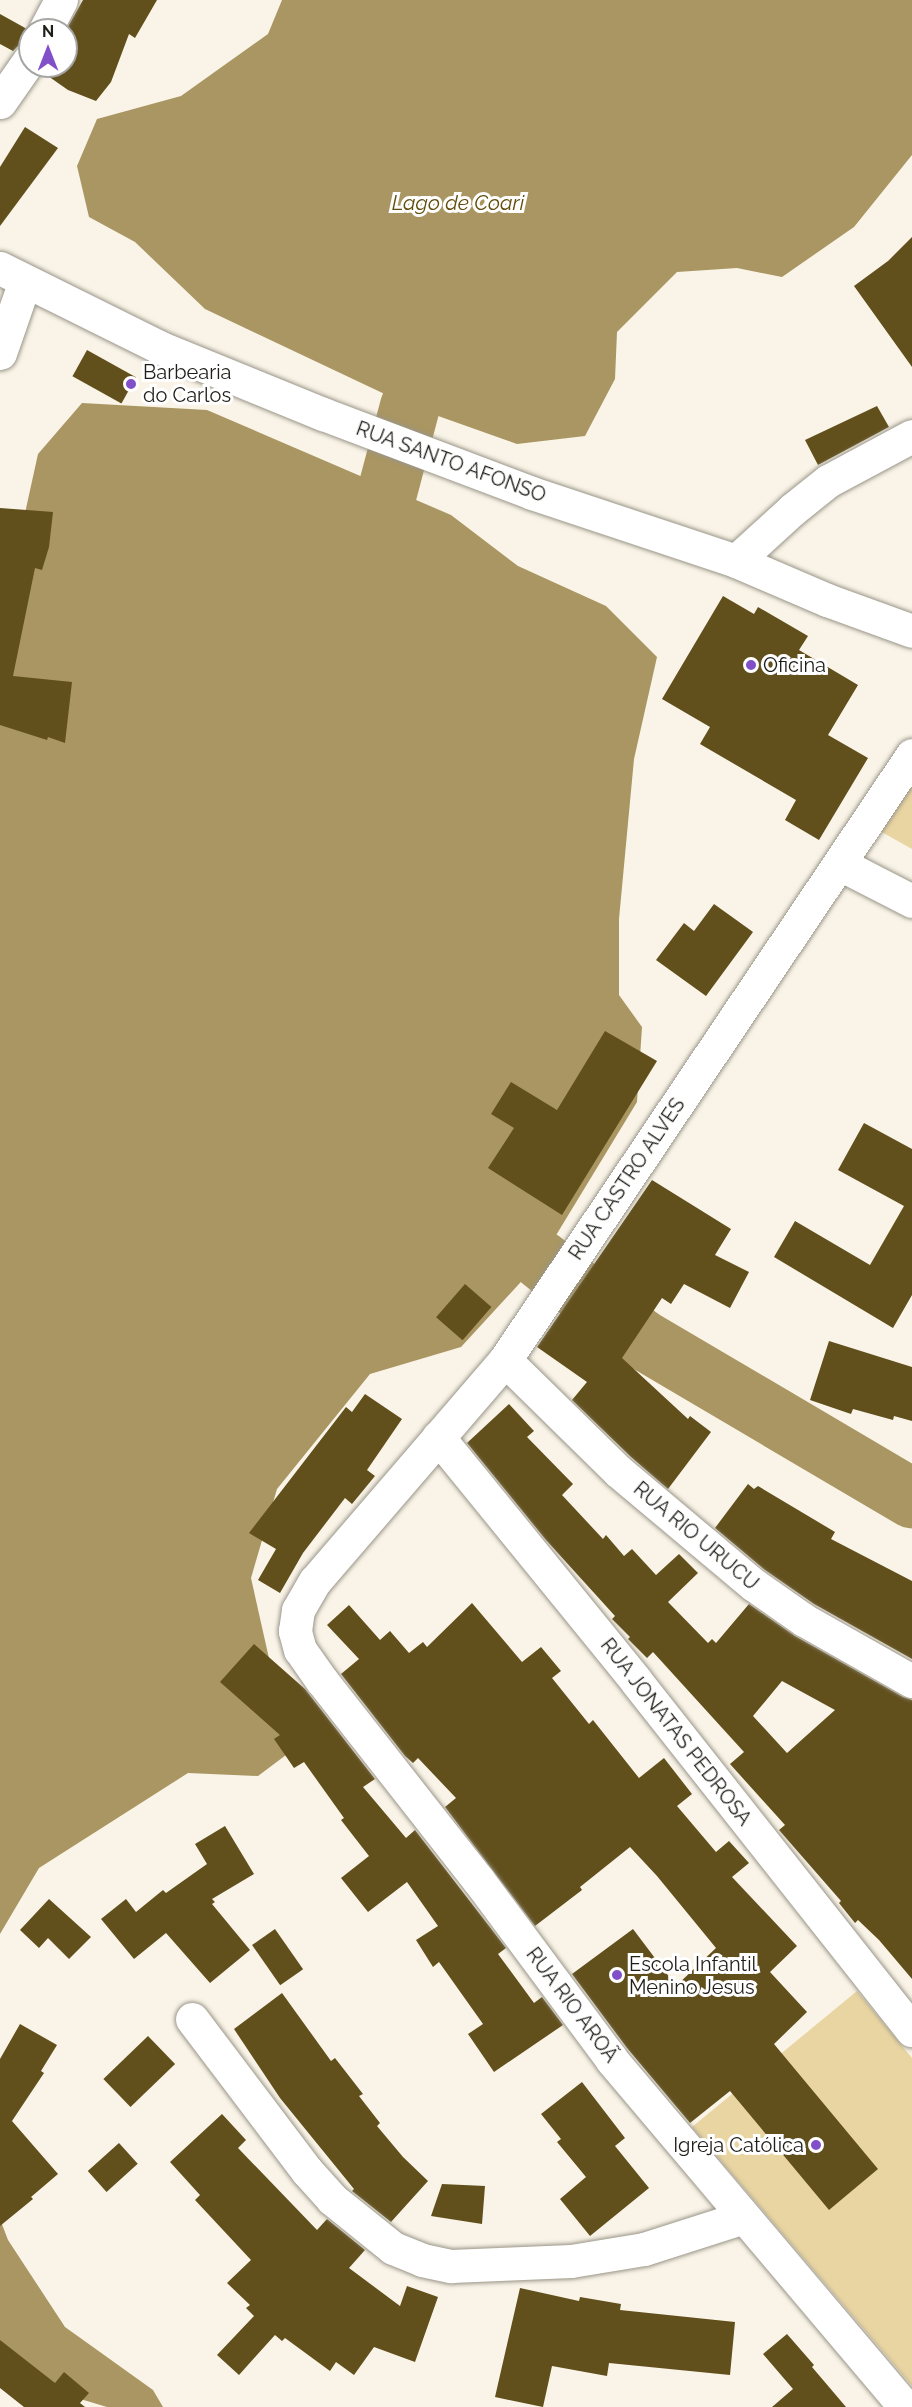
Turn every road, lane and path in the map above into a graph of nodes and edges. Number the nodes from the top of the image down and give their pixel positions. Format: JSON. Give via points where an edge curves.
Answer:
{"nodes":[{"id":1,"x":61,"y":0,"type":"edge"},
{"id":2,"x":51,"y":18,"type":"edge"},
{"id":3,"x":18,"y":76,"type":"edge"},
{"id":4,"x":0,"y":102,"type":"edge"},
{"id":5,"x":12,"y":274,"type":"edge"},
{"id":6,"x":0,"y":353,"type":"edge"},
{"id":7,"x":912,"y":436,"type":"edge"},
{"id":8,"x":736,"y":561,"type":"junction"},
{"id":9,"x":912,"y":631,"type":"edge"},
{"id":10,"x":912,"y":755,"type":"edge"},
{"id":11,"x":840,"y":864,"type":"junction"},
{"id":12,"x":912,"y":901,"type":"edge"},
{"id":13,"x":505,"y":1360,"type":"junction"},
{"id":14,"x":438,"y":1437,"type":"junction"},
{"id":15,"x":315,"y":1581,"type":"joint"},
{"id":16,"x":912,"y":1681,"type":"edge"},
{"id":17,"x":192,"y":2019,"type":"dead end"},
{"id":18,"x":912,"y":2030,"type":"edge"},
{"id":19,"x":744,"y":2217,"type":"junction"},
{"id":20,"x":905,"y":2407,"type":"edge"}],
"edges":[{"from":1,"to":2,"type":"street"},
{"from":3,"to":4,"type":"street"},
{"from":5,"to":6,"type":"street"},
{"from":5,"to":8,"type":"street","name":"RUA SANTO AFONSO","via":[[161,348],[323,414],[532,493]]},
{"from":7,"to":8,"type":"street","via":[[828,481]]},
{"from":8,"to":9,"type":"street","name":"RUA SANTO AFONSO"},
{"from":10,"to":11,"type":"street","name":"RUA CASTRO ALVES"},
{"from":11,"to":12,"type":"street"},
{"from":11,"to":13,"type":"street","name":"RUA CASTRO ALVES"},
{"from":13,"to":14,"type":"street","name":"RUA CASTRO ALVES"},
{"from":13,"to":16,"type":"street","name":"RUA RIO URUCU","via":[[618,1471],[754,1585],[804,1620]]},
{"from":14,"to":15,"type":"street","name":"RUA CASTRO ALVES"},
{"from":14,"to":18,"type":"street","name":"RUA JONATAS PEDROSA"},
{"from":15,"to":19,"type":"street","name":"RUA RIO AROÃ","via":[[298,1610],[295,1631],[300,1650],[612,2060]]},
{"from":17,"to":19,"type":"street","via":[[307,2172],[332,2199],[393,2248],[422,2260],[451,2266],[571,2261],[644,2249]]},
{"from":19,"to":20,"type":"street","name":"RUA RIO AROÃ"}]}
